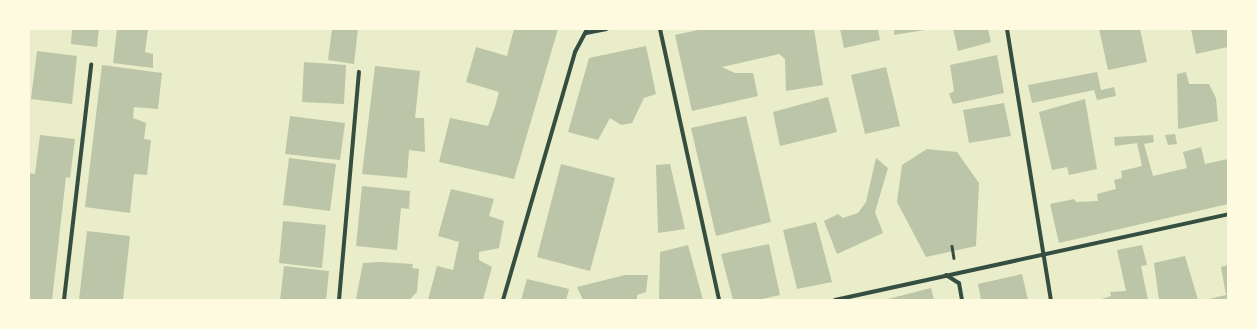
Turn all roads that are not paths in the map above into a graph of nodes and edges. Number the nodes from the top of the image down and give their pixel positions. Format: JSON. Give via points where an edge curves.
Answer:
{"nodes":[{"id":1,"x":607,"y":29,"type":"edge"},
{"id":2,"x":660,"y":29,"type":"edge"},
{"id":3,"x":1007,"y":29,"type":"edge"},
{"id":4,"x":587,"y":31,"type":"edge"},
{"id":5,"x":91,"y":65,"type":"dead end"},
{"id":6,"x":359,"y":72,"type":"dead end"},
{"id":7,"x":1228,"y":214,"type":"edge"},
{"id":8,"x":1042,"y":254,"type":"junction"},
{"id":9,"x":946,"y":275,"type":"junction"},
{"id":10,"x":64,"y":300,"type":"edge"},
{"id":11,"x":339,"y":300,"type":"edge"},
{"id":12,"x":503,"y":300,"type":"edge"},
{"id":13,"x":719,"y":300,"type":"edge"},
{"id":14,"x":835,"y":300,"type":"edge"},
{"id":15,"x":962,"y":300,"type":"edge"},
{"id":16,"x":1051,"y":300,"type":"edge"}],
"edges":[{"from":1,"to":4,"type":"street"},
{"from":2,"to":13,"type":"street"},
{"from":3,"to":8,"type":"street"},
{"from":4,"to":12,"type":"street","via":[[575,52]]},
{"from":5,"to":10,"type":"street"},
{"from":6,"to":11,"type":"street"},
{"from":7,"to":8,"type":"street"},
{"from":8,"to":9,"type":"street"},
{"from":8,"to":16,"type":"street"},
{"from":9,"to":14,"type":"street"},
{"from":9,"to":15,"type":"street","via":[[959,283]]}]}
